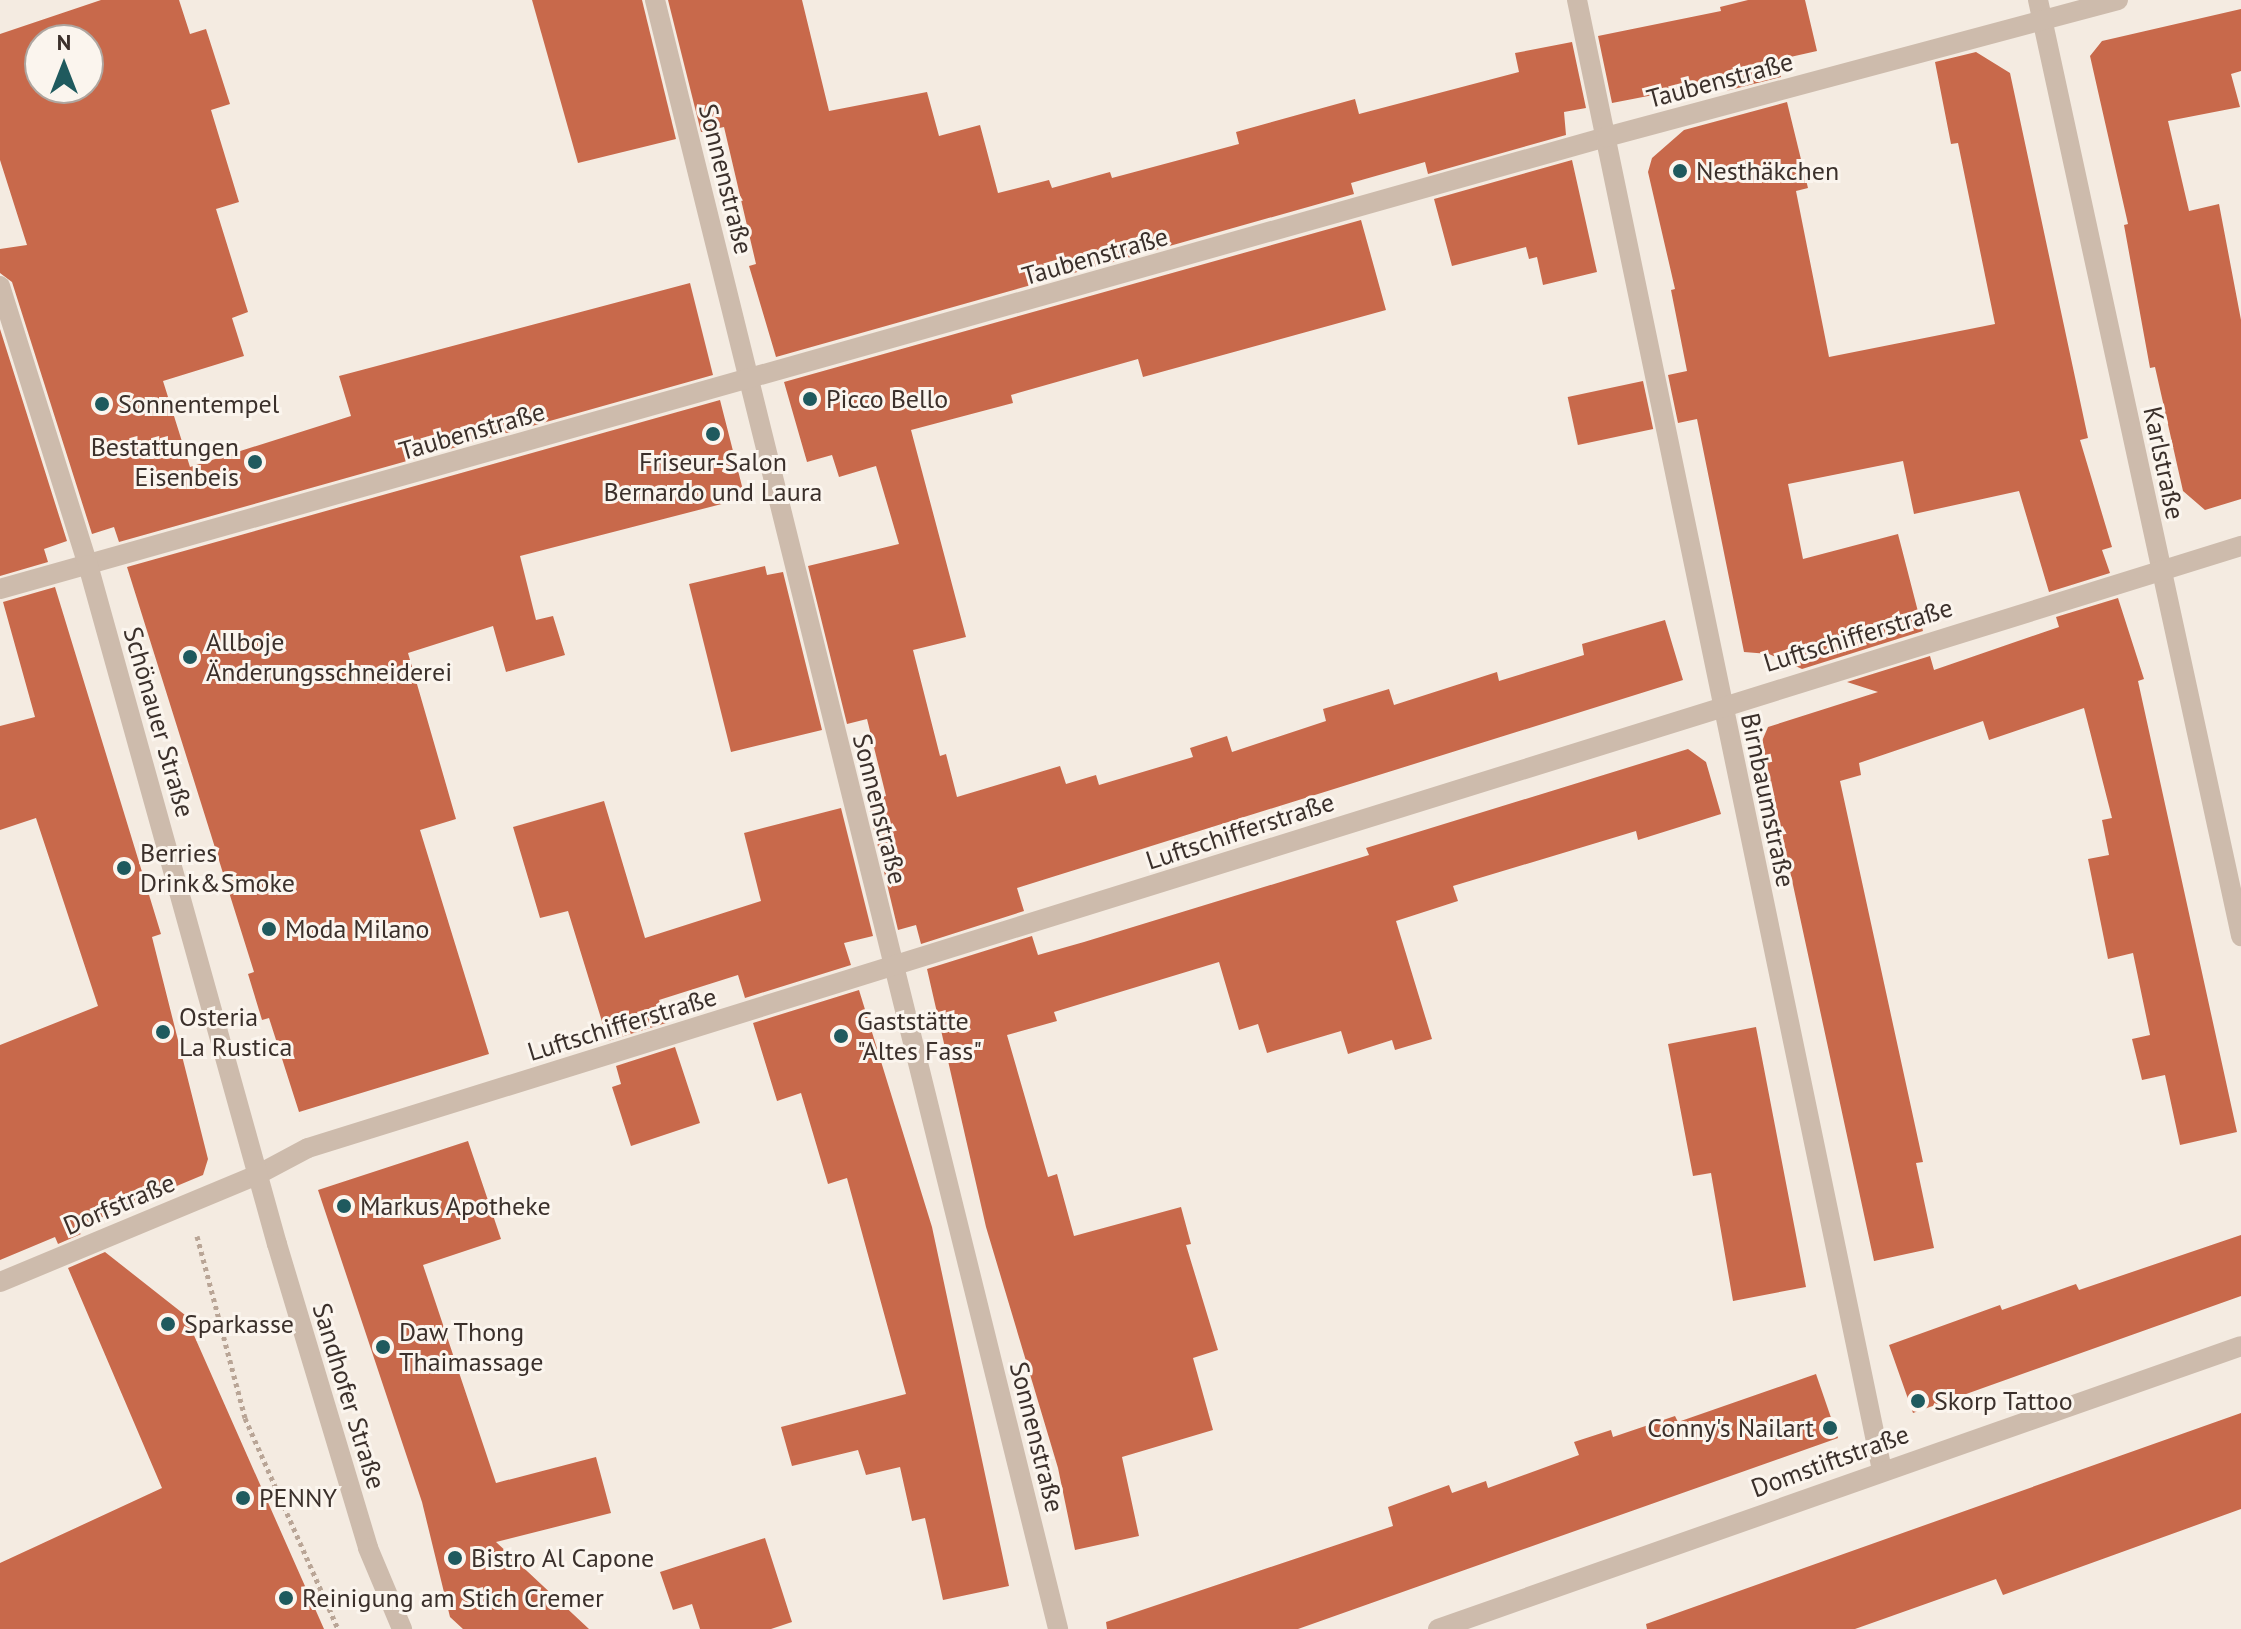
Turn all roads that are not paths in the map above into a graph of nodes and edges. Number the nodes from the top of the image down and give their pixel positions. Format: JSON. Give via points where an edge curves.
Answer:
{"nodes":[{"id":1,"x":655,"y":0,"type":"edge"},
{"id":2,"x":1577,"y":0,"type":"edge"},
{"id":3,"x":2038,"y":0,"type":"edge"},
{"id":4,"x":2118,"y":0,"type":"edge"},
{"id":5,"x":2043,"y":23,"type":"junction"},
{"id":6,"x":1606,"y":137,"type":"junction"},
{"id":7,"x":0,"y":286,"type":"edge"},
{"id":8,"x":749,"y":381,"type":"junction"},
{"id":9,"x":2241,"y":546,"type":"edge"},
{"id":10,"x":88,"y":565,"type":"junction"},
{"id":11,"x":2160,"y":569,"type":"junction"},
{"id":12,"x":0,"y":589,"type":"edge"},
{"id":13,"x":1721,"y":705,"type":"junction"},
{"id":14,"x":2241,"y":936,"type":"edge"},
{"id":15,"x":893,"y":969,"type":"junction"},
{"id":16,"x":259,"y":1174,"type":"junction"},
{"id":17,"x":0,"y":1282,"type":"edge"},
{"id":18,"x":2241,"y":1346,"type":"edge"},
{"id":19,"x":1882,"y":1470,"type":"junction"},
{"id":20,"x":402,"y":1629,"type":"edge"},
{"id":21,"x":1058,"y":1629,"type":"edge"},
{"id":22,"x":1438,"y":1629,"type":"edge"}],
"edges":[{"from":1,"to":8,"type":"street","name":"Sonnenstraße"},
{"from":2,"to":6,"type":"street","name":"Birnbaumstraße"},
{"from":3,"to":5,"type":"street","name":"Karlstraße"},
{"from":4,"to":5,"type":"street","name":"Taubenstraße"},
{"from":5,"to":6,"type":"street","name":"Taubenstraße"},
{"from":5,"to":11,"type":"street","name":"Karlstraße"},
{"from":6,"to":8,"type":"street","name":"Taubenstraße"},
{"from":6,"to":13,"type":"street","name":"Birnbaumstraße"},
{"from":7,"to":10,"type":"street","name":"Schönauer Straße"},
{"from":8,"to":10,"type":"street","name":"Taubenstraße"},
{"from":8,"to":15,"type":"street","name":"Sonnenstraße"},
{"from":9,"to":11,"type":"street","name":"Luftschifferstraße"},
{"from":10,"to":12,"type":"street","name":"Taubenstraße"},
{"from":10,"to":16,"type":"street","name":"Schönauer Straße"},
{"from":11,"to":13,"type":"street","name":"Luftschifferstraße"},
{"from":11,"to":14,"type":"street","name":"Karlstraße"},
{"from":13,"to":15,"type":"street","name":"Luftschifferstraße"},
{"from":13,"to":19,"type":"street","name":"Birnbaumstraße"},
{"from":15,"to":16,"type":"street","name":"Luftschifferstraße","via":[[319,1144]]},
{"from":15,"to":21,"type":"street","name":"Sonnenstraße"},
{"from":16,"to":17,"type":"street","name":"Dorfstraße"},
{"from":16,"to":20,"type":"street","name":"Sandhofer Straße","via":[[368,1548]]},
{"from":18,"to":19,"type":"street","name":"Domstiftstraße"},
{"from":19,"to":22,"type":"street","name":"Domstiftstraße"}]}
